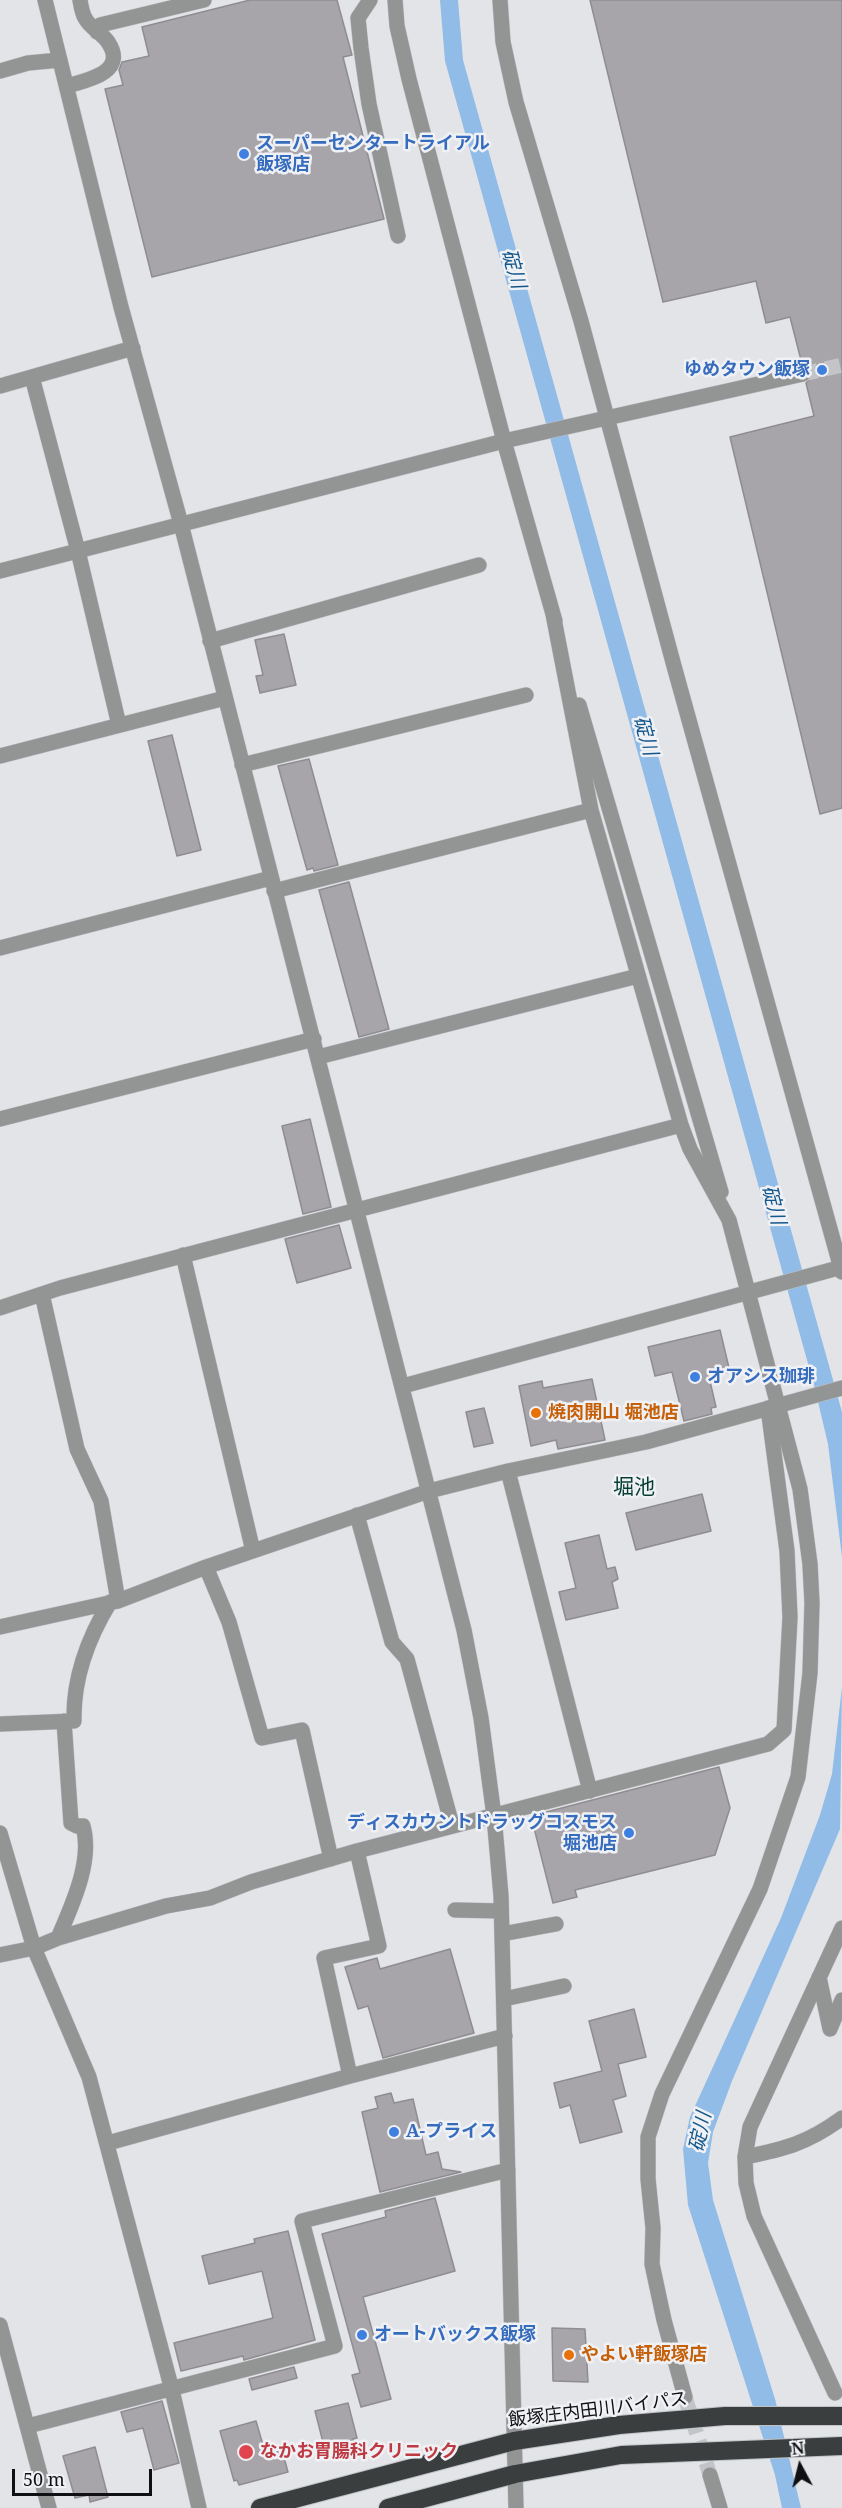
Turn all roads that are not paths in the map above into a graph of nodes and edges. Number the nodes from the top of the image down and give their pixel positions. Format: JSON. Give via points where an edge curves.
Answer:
{"nodes":[{"id":1,"x":45,"y":0,"type":"edge"},
{"id":2,"x":80,"y":0,"type":"edge"},
{"id":3,"x":204,"y":0,"type":"edge"},
{"id":4,"x":356,"y":0,"type":"edge"},
{"id":5,"x":370,"y":0,"type":"edge"},
{"id":6,"x":395,"y":0,"type":"edge"},
{"id":7,"x":500,"y":0,"type":"edge"},
{"id":8,"x":358,"y":18,"type":"junction"},
{"id":9,"x":97,"y":32,"type":"junction"},
{"id":10,"x":60,"y":60,"type":"junction"},
{"id":11,"x":0,"y":71,"type":"edge"},
{"id":12,"x":67,"y":86,"type":"junction"},
{"id":13,"x":398,"y":236,"type":"dead end"},
{"id":14,"x":132,"y":348,"type":"junction"},
{"id":15,"x":803,"y":374,"type":"tunnel mouth"},
{"id":16,"x":32,"y":377,"type":"junction"},
{"id":17,"x":0,"y":387,"type":"edge"},
{"id":18,"x":602,"y":419,"type":"junction"},
{"id":19,"x":506,"y":440,"type":"junction"},
{"id":20,"x":181,"y":524,"type":"junction"},
{"id":21,"x":78,"y":551,"type":"junction"},
{"id":22,"x":479,"y":565,"type":"dead end"},
{"id":23,"x":0,"y":571,"type":"edge"},
{"id":24,"x":553,"y":614,"type":"junction"},
{"id":25,"x":210,"y":641,"type":"junction"},
{"id":26,"x":526,"y":695,"type":"dead end"},
{"id":27,"x":225,"y":698,"type":"junction"},
{"id":28,"x":119,"y":725,"type":"junction"},
{"id":29,"x":0,"y":756,"type":"edge"},
{"id":30,"x":242,"y":765,"type":"junction"},
{"id":31,"x":591,"y":810,"type":"junction"},
{"id":32,"x":273,"y":884,"type":"junction"},
{"id":33,"x":0,"y":948,"type":"edge"},
{"id":34,"x":638,"y":976,"type":"junction"},
{"id":35,"x":314,"y":1039,"type":"junction"},
{"id":36,"x":318,"y":1057,"type":"junction"},
{"id":37,"x":0,"y":1119,"type":"edge"},
{"id":38,"x":681,"y":1125,"type":"junction"},
{"id":39,"x":357,"y":1208,"type":"junction"},
{"id":40,"x":729,"y":1220,"type":"junction"},
{"id":41,"x":183,"y":1255,"type":"junction"},
{"id":42,"x":840,"y":1268,"type":"edge"},
{"id":43,"x":750,"y":1292,"type":"junction"},
{"id":44,"x":42,"y":1294,"type":"junction"},
{"id":45,"x":0,"y":1308,"type":"edge"},
{"id":46,"x":403,"y":1386,"type":"junction"},
{"id":47,"x":842,"y":1388,"type":"edge"},
{"id":48,"x":777,"y":1406,"type":"junction"},
{"id":49,"x":508,"y":1471,"type":"junction"},
{"id":50,"x":429,"y":1491,"type":"junction"},
{"id":51,"x":357,"y":1515,"type":"junction"},
{"id":52,"x":253,"y":1551,"type":"junction"},
{"id":53,"x":206,"y":1567,"type":"junction"},
{"id":54,"x":114,"y":1601,"type":"junction"},
{"id":55,"x":0,"y":1627,"type":"edge"},
{"id":56,"x":64,"y":1721,"type":"junction"},
{"id":57,"x":0,"y":1724,"type":"edge"},
{"id":58,"x":590,"y":1791,"type":"junction"},
{"id":59,"x":494,"y":1816,"type":"junction"},
{"id":60,"x":452,"y":1826,"type":"junction"},
{"id":61,"x":0,"y":1833,"type":"edge"},
{"id":62,"x":357,"y":1851,"type":"junction"},
{"id":63,"x":332,"y":1858,"type":"junction"},
{"id":64,"x":455,"y":1910,"type":"dead end"},
{"id":65,"x":501,"y":1911,"type":"junction"},
{"id":66,"x":556,"y":1924,"type":"dead end"},
{"id":67,"x":842,"y":1928,"type":"edge"},
{"id":68,"x":502,"y":1934,"type":"junction"},
{"id":69,"x":58,"y":1938,"type":"junction"},
{"id":70,"x":34,"y":1948,"type":"junction"},
{"id":71,"x":0,"y":1955,"type":"edge"},
{"id":72,"x":819,"y":1977,"type":"junction"},
{"id":73,"x":564,"y":1986,"type":"dead end"},
{"id":74,"x":504,"y":1999,"type":"junction"},
{"id":75,"x":842,"y":2000,"type":"edge"},
{"id":76,"x":505,"y":2037,"type":"junction"},
{"id":77,"x":350,"y":2076,"type":"junction"},
{"id":78,"x":842,"y":2118,"type":"edge"},
{"id":79,"x":108,"y":2143,"type":"junction"},
{"id":80,"x":745,"y":2157,"type":"junction"},
{"id":81,"x":508,"y":2170,"type":"junction"},
{"id":82,"x":0,"y":2325,"type":"edge"},
{"id":83,"x":172,"y":2390,"type":"junction"},
{"id":84,"x":835,"y":2393,"type":"dead end"},
{"id":85,"x":685,"y":2397,"type":"tunnel mouth"},
{"id":86,"x":842,"y":2416,"type":"edge"},
{"id":87,"x":28,"y":2426,"type":"junction"},
{"id":88,"x":514,"y":2441,"type":"junction"},
{"id":89,"x":835,"y":2446,"type":"edge"},
{"id":90,"x":514,"y":2474,"type":"junction"},
{"id":91,"x":711,"y":2475,"type":"tunnel mouth"},
{"id":92,"x":49,"y":2508,"type":"edge"},
{"id":93,"x":199,"y":2508,"type":"edge"},
{"id":94,"x":260,"y":2508,"type":"edge"},
{"id":95,"x":388,"y":2508,"type":"edge"},
{"id":96,"x":516,"y":2508,"type":"edge"},
{"id":97,"x":720,"y":2508,"type":"edge"}],
"edges":[{"from":1,"to":10,"type":"street"},
{"from":2,"to":9,"type":"street","via":[[85,19]]},
{"from":3,"to":9,"type":"street","via":[[100,25]]},
{"from":4,"to":8,"type":"street"},
{"from":5,"to":8,"type":"street"},
{"from":6,"to":19,"type":"street","via":[[409,79]]},
{"from":7,"to":18,"type":"street","via":[[503,42],[516,102],[582,321]]},
{"from":8,"to":13,"type":"street","via":[[369,104]]},
{"from":9,"to":12,"type":"street","via":[[113,54],[111,66],[104,74]]},
{"from":10,"to":11,"type":"street"},
{"from":10,"to":12,"type":"street"},
{"from":12,"to":14,"type":"street"},
{"from":14,"to":16,"type":"street"},
{"from":14,"to":20,"type":"street"},
{"from":15,"to":18,"type":"street"},
{"from":16,"to":17,"type":"street"},
{"from":16,"to":21,"type":"street"},
{"from":18,"to":19,"type":"street"},
{"from":18,"to":42,"type":"street"},
{"from":19,"to":20,"type":"street"},
{"from":19,"to":24,"type":"street"},
{"from":20,"to":21,"type":"street"},
{"from":20,"to":25,"type":"street"},
{"from":21,"to":23,"type":"street"},
{"from":21,"to":28,"type":"street"},
{"from":22,"to":25,"type":"street"},
{"from":24,"to":31,"type":"street"},
{"from":24,"to":40,"type":"street"},
{"from":25,"to":27,"type":"street"},
{"from":26,"to":30,"type":"street"},
{"from":27,"to":28,"type":"street"},
{"from":27,"to":30,"type":"street"},
{"from":28,"to":29,"type":"street"},
{"from":30,"to":32,"type":"street"},
{"from":31,"to":32,"type":"street"},
{"from":31,"to":34,"type":"street"},
{"from":32,"to":33,"type":"street"},
{"from":32,"to":35,"type":"street"},
{"from":34,"to":36,"type":"street"},
{"from":34,"to":38,"type":"street"},
{"from":35,"to":36,"type":"street"},
{"from":35,"to":37,"type":"street"},
{"from":36,"to":39,"type":"street"},
{"from":38,"to":39,"type":"street"},
{"from":38,"to":40,"type":"street"},
{"from":39,"to":41,"type":"street"},
{"from":39,"to":46,"type":"street"},
{"from":40,"to":43,"type":"street"},
{"from":41,"to":44,"type":"street"},
{"from":41,"to":52,"type":"street"},
{"from":42,"to":43,"type":"street"},
{"from":43,"to":46,"type":"street"},
{"from":43,"to":48,"type":"street"},
{"from":44,"to":45,"type":"street"},
{"from":44,"to":54,"type":"street","via":[[77,1449],[101,1501]]},
{"from":46,"to":50,"type":"street"},
{"from":47,"to":48,"type":"street"},
{"from":48,"to":49,"type":"street","via":[[646,1442]]},
{"from":48,"to":58,"type":"street","via":[[790,1617],[784,1730],[768,1744]]},
{"from":48,"to":85,"type":"street","via":[[800,1489],[812,1593],[810,1673],[798,1777],[760,1889],[662,2094],[648,2137],[652,2264]]},
{"from":49,"to":50,"type":"street"},
{"from":49,"to":58,"type":"street"},
{"from":50,"to":51,"type":"street"},
{"from":50,"to":59,"type":"street","via":[[464,1630]]},
{"from":51,"to":52,"type":"street"},
{"from":51,"to":60,"type":"street","via":[[392,1642],[407,1659]]},
{"from":52,"to":53,"type":"street"},
{"from":53,"to":54,"type":"street"},
{"from":53,"to":63,"type":"street","via":[[229,1622],[262,1738],[302,1730]]},
{"from":54,"to":55,"type":"street"},
{"from":54,"to":56,"type":"street","via":[[98,1621],[78,1678],[74,1721]]},
{"from":56,"to":57,"type":"street"},
{"from":56,"to":69,"type":"street","via":[[71,1823],[83,1826],[87,1851]]},
{"from":58,"to":59,"type":"street"},
{"from":59,"to":60,"type":"street"},
{"from":59,"to":65,"type":"street"},
{"from":60,"to":62,"type":"street"},
{"from":61,"to":70,"type":"street"},
{"from":62,"to":63,"type":"street"},
{"from":62,"to":77,"type":"street","via":[[379,1946],[324,1958]]},
{"from":63,"to":69,"type":"street","via":[[210,1898],[166,1906]]},
{"from":64,"to":65,"type":"street"},
{"from":65,"to":68,"type":"street"},
{"from":66,"to":68,"type":"street"},
{"from":67,"to":72,"type":"street"},
{"from":68,"to":74,"type":"street"},
{"from":69,"to":70,"type":"street"},
{"from":70,"to":71,"type":"street"},
{"from":70,"to":79,"type":"street","via":[[89,2077]]},
{"from":72,"to":75,"type":"street","via":[[830,2029]]},
{"from":72,"to":80,"type":"street","via":[[750,2127]]},
{"from":73,"to":74,"type":"street"},
{"from":74,"to":76,"type":"street"},
{"from":76,"to":77,"type":"street"},
{"from":76,"to":81,"type":"street"},
{"from":77,"to":79,"type":"street"},
{"from":78,"to":80,"type":"street","via":[[822,2133],[787,2149]]},
{"from":79,"to":83,"type":"street"},
{"from":80,"to":84,"type":"street","via":[[754,2216]]},
{"from":81,"to":83,"type":"street","via":[[302,2221],[335,2346]]},
{"from":81,"to":88,"type":"street"},
{"from":82,"to":87,"type":"street"},
{"from":83,"to":87,"type":"street"},
{"from":83,"to":93,"type":"street"},
{"from":86,"to":88,"type":"highway","name":"飯塚庄内田川バイパス","via":[[725,2416],[619,2425]]},
{"from":87,"to":92,"type":"street"},
{"from":88,"to":90,"type":"street"},
{"from":88,"to":94,"type":"highway","name":"飯塚庄内田川バイパス"},
{"from":89,"to":90,"type":"highway","via":[[621,2455]]},
{"from":90,"to":95,"type":"highway"},
{"from":90,"to":96,"type":"street"},
{"from":91,"to":97,"type":"street"}]}
